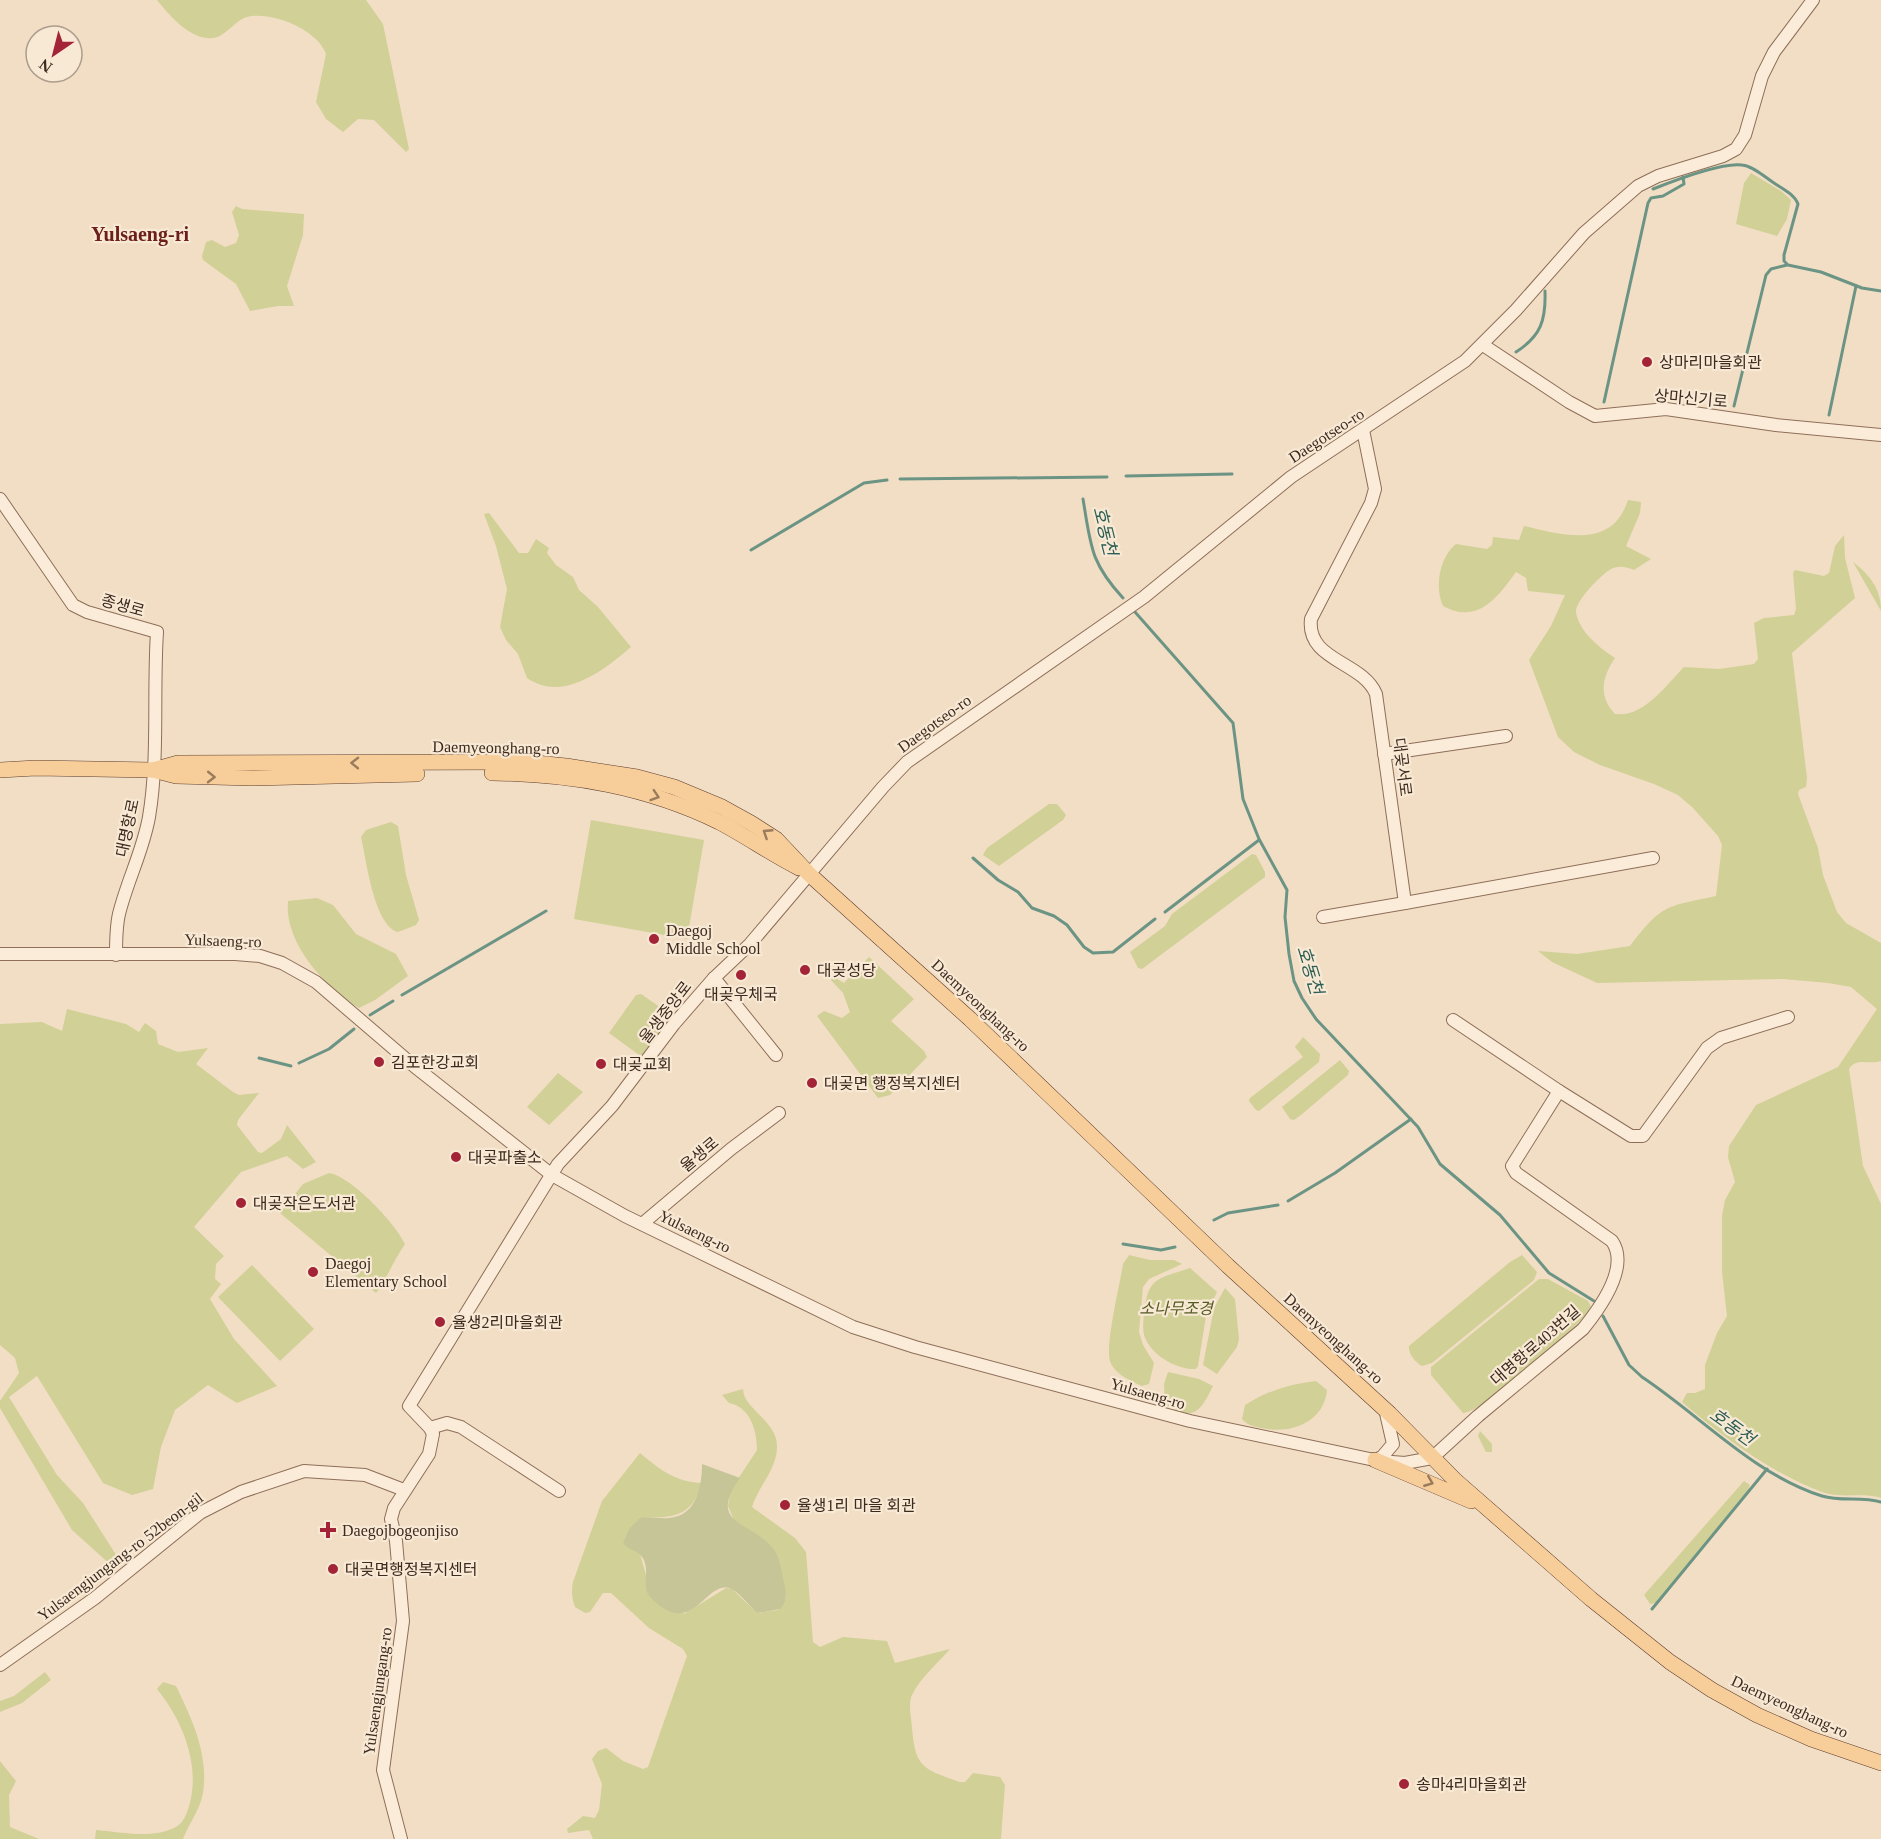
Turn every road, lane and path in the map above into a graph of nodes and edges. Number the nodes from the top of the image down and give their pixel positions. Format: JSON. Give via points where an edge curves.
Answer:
{"nodes":[{"id":1,"x":1813,"y":0,"type":"edge"},
{"id":2,"x":1483,"y":345,"type":"junction"},
{"id":3,"x":1363,"y":430,"type":"junction"},
{"id":4,"x":1881,"y":435,"type":"edge"},
{"id":5,"x":0,"y":499,"type":"edge"},
{"id":6,"x":1506,"y":736,"type":"dead end"},
{"id":7,"x":1384,"y":754,"type":"junction"},
{"id":8,"x":0,"y":770,"type":"edge"},
{"id":9,"x":153,"y":770,"type":"junction"},
{"id":10,"x":1653,"y":858,"type":"dead end"},
{"id":11,"x":809,"y":874,"type":"junction"},
{"id":12,"x":1405,"y":903,"type":"junction"},
{"id":13,"x":1323,"y":917,"type":"dead end"},
{"id":14,"x":0,"y":954,"type":"edge"},
{"id":15,"x":116,"y":955,"type":"junction"},
{"id":16,"x":714,"y":978,"type":"junction"},
{"id":17,"x":1788,"y":1017,"type":"dead end"},
{"id":18,"x":1453,"y":1020,"type":"dead end"},
{"id":19,"x":776,"y":1055,"type":"dead end"},
{"id":20,"x":1559,"y":1090,"type":"junction"},
{"id":21,"x":779,"y":1113,"type":"dead end"},
{"id":22,"x":552,"y":1175,"type":"junction"},
{"id":23,"x":642,"y":1224,"type":"junction"},
{"id":24,"x":1384,"y":1408,"type":"junction"},
{"id":25,"x":430,"y":1428,"type":"junction"},
{"id":26,"x":1432,"y":1458,"type":"junction"},
{"id":27,"x":1374,"y":1460,"type":"junction"},
{"id":28,"x":404,"y":1490,"type":"junction"},
{"id":29,"x":559,"y":1491,"type":"dead end"},
{"id":30,"x":1484,"y":1506,"type":"junction"},
{"id":31,"x":0,"y":1665,"type":"edge"},
{"id":32,"x":1881,"y":1763,"type":"edge"},
{"id":33,"x":401,"y":1839,"type":"edge"}],
"edges":[{"from":1,"to":2,"type":"street","name":"Daegotseo-ro","via":[[1773,52],[1762,76],[1746,135],[1736,149],[1638,186],[1584,233]]},
{"from":2,"to":3,"type":"street","name":"Daegotseo-ro","via":[[1439,380]]},
{"from":2,"to":4,"type":"street","name":"상마신기로","via":[[1595,416],[1666,409]]},
{"from":3,"to":7,"type":"street","name":"대곶서로","via":[[1375,489],[1311,619],[1310,630],[1321,649],[1373,687]]},
{"from":3,"to":11,"type":"street","name":"Daegotseo-ro","via":[[1291,477],[1144,597],[907,762]]},
{"from":5,"to":9,"type":"street","name":"종생로","via":[[73,605],[157,632]]},
{"from":6,"to":7,"type":"street"},
{"from":7,"to":12,"type":"street","name":"대곶서로"},
{"from":8,"to":9,"type":"main road","name":"Daemyeonghang-ro"},
{"from":9,"to":11,"type":"main road","name":"Daemyeonghang-ro","via":[[178,763],[526,762],[604,771],[674,787],[722,807],[776,839]]},
{"from":9,"to":15,"type":"street","name":"대명항로","via":[[143,843],[117,926]]},
{"from":10,"to":12,"type":"street"},
{"from":11,"to":16,"type":"street","name":"율생중앙로","via":[[750,944]]},
{"from":11,"to":24,"type":"main road","name":"Daemyeonghang-ro","via":[[970,1019],[1228,1266]]},
{"from":12,"to":13,"type":"street"},
{"from":14,"to":15,"type":"street","name":"Yulsaeng-ro"},
{"from":15,"to":22,"type":"street","name":"Yulsaeng-ro","via":[[235,954],[260,956],[291,967],[316,982]]},
{"from":16,"to":19,"type":"street"},
{"from":16,"to":22,"type":"street","name":"율생중앙로"},
{"from":17,"to":20,"type":"street","via":[[1721,1038],[1707,1047],[1643,1136],[1631,1136]]},
{"from":18,"to":20,"type":"street"},
{"from":20,"to":26,"type":"street","name":"대명항로403번길","via":[[1512,1166],[1516,1173],[1612,1241],[1619,1256],[1611,1286],[1583,1329]]},
{"from":21,"to":23,"type":"street","name":"율생로"},
{"from":22,"to":23,"type":"street","name":"Yulsaeng-ro"},
{"from":22,"to":25,"type":"street","via":[[409,1406]]},
{"from":23,"to":27,"type":"street","name":"Yulsaeng-ro","via":[[872,1335],[1190,1421]]},
{"from":24,"to":26,"type":"main road","name":"Daemyeonghang-ro"},
{"from":24,"to":27,"type":"street","via":[[1393,1444]]},
{"from":25,"to":28,"type":"street","name":"Yulsaengjungang-ro","via":[[433,1442],[429,1454]]},
{"from":25,"to":29,"type":"street","via":[[447,1423],[461,1427]]},
{"from":26,"to":27,"type":"street","name":"Yulsaeng-ro","via":[[1405,1463]]},
{"from":26,"to":30,"type":"main road","name":"Daemyeonghang-ro"},
{"from":27,"to":30,"type":"main road","one_way":true},
{"from":28,"to":31,"type":"street","name":"Yulsaengjungang-ro 52beon-gil","via":[[365,1475],[304,1471],[241,1492],[200,1513],[95,1598]]},
{"from":28,"to":33,"type":"street","name":"Yulsaengjungang-ro","via":[[391,1519],[403,1621],[383,1770]]},
{"from":30,"to":32,"type":"main road","name":"Daemyeonghang-ro","via":[[1591,1599],[1712,1690],[1811,1739]]}]}
